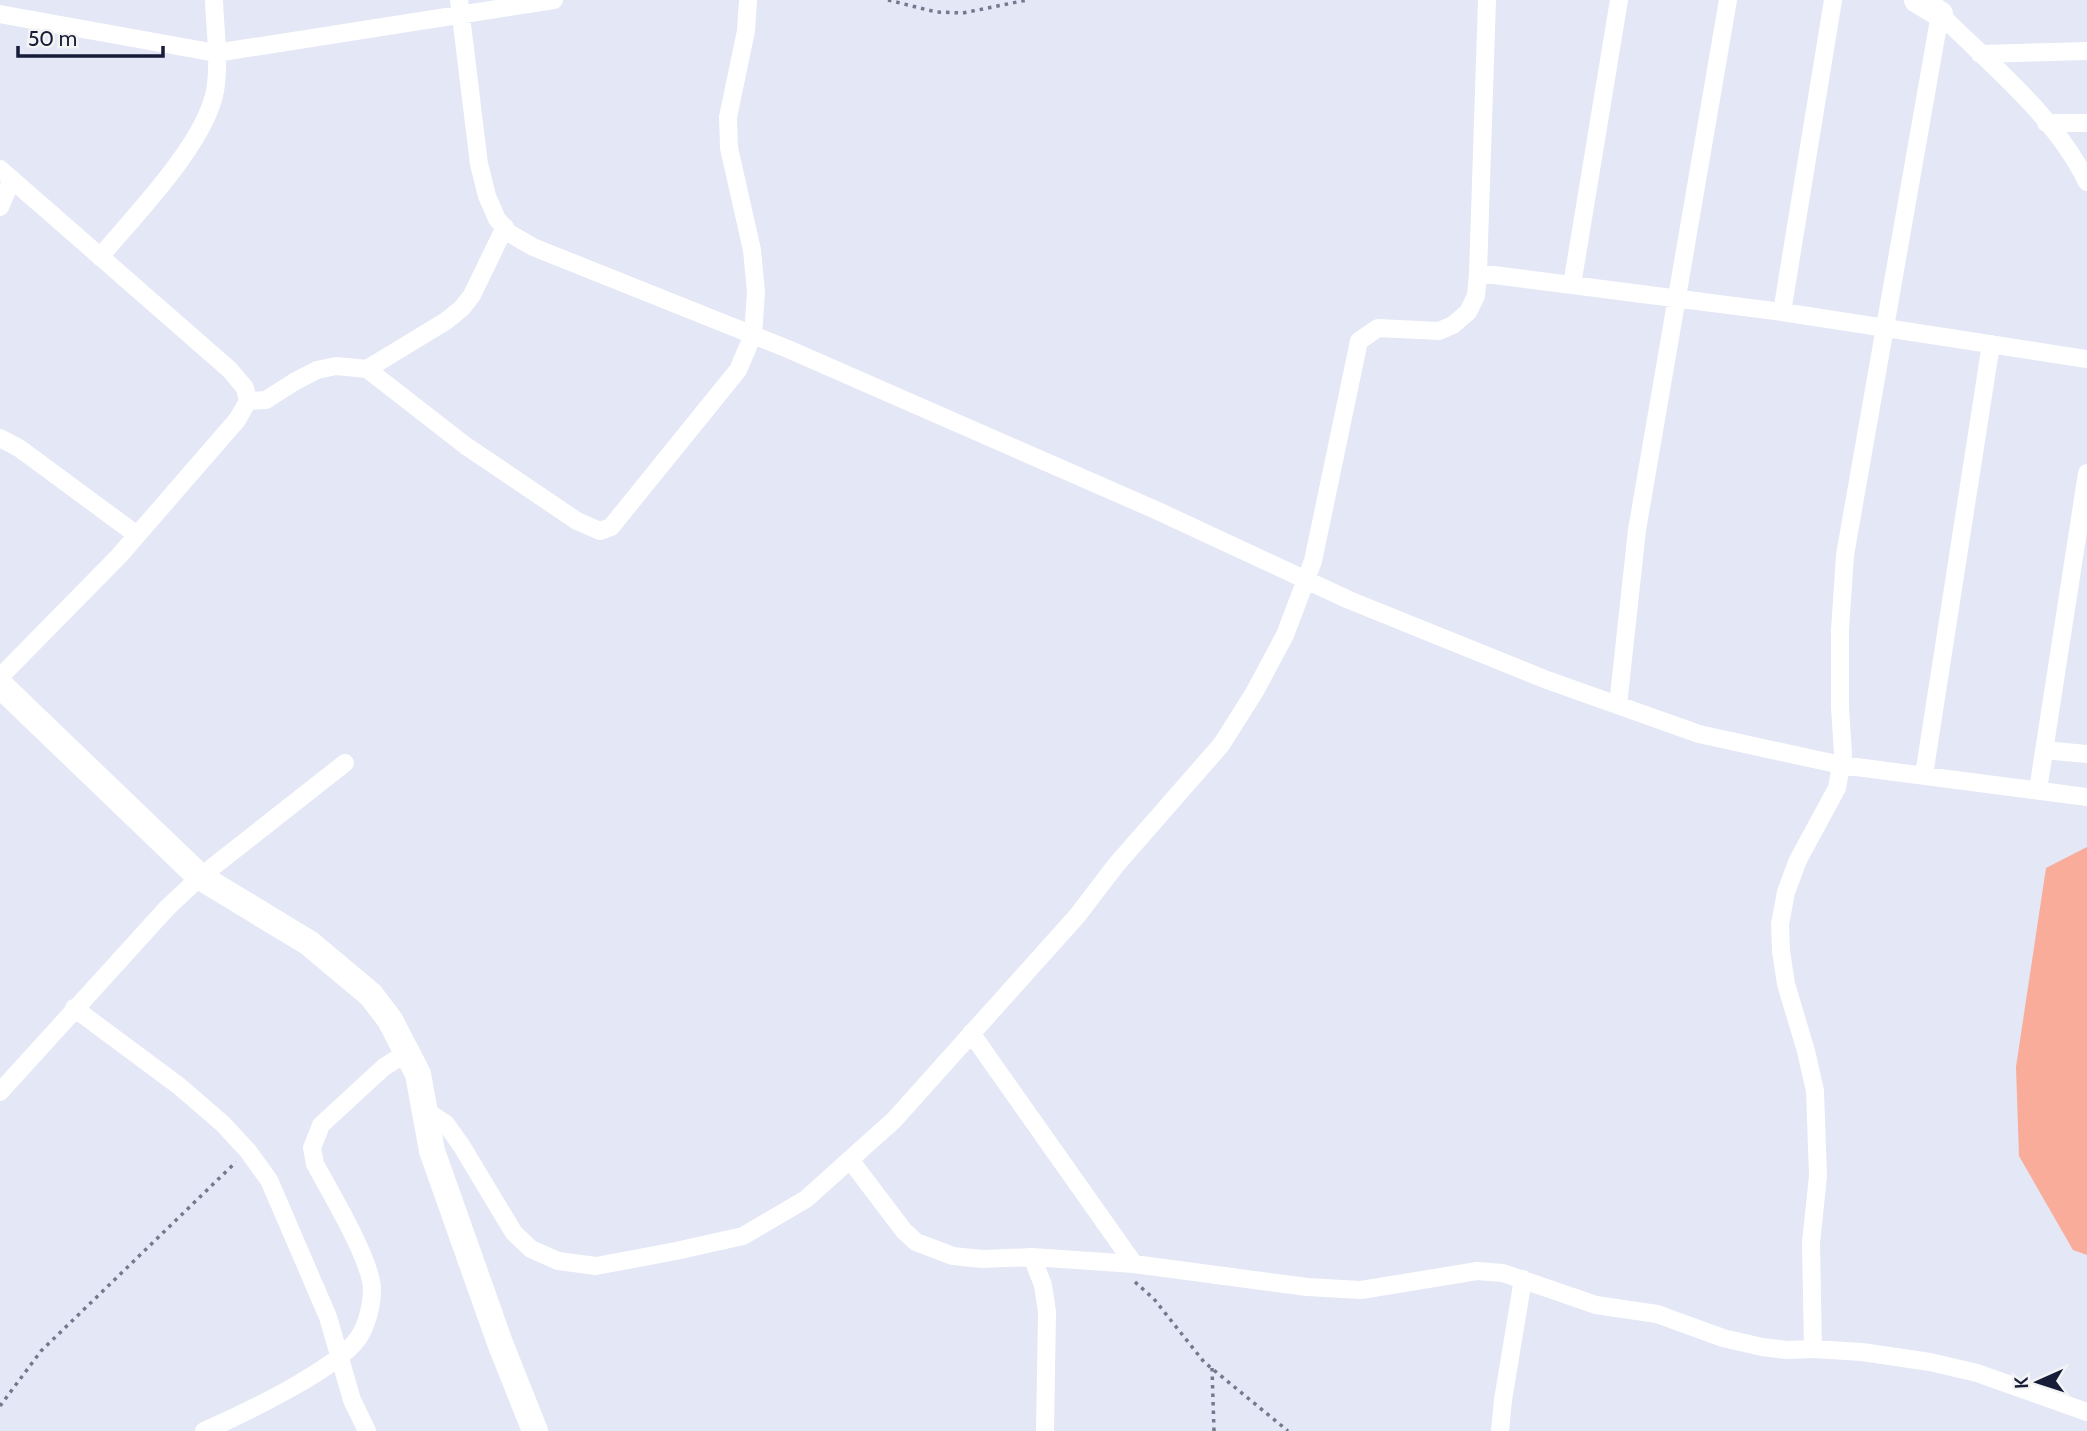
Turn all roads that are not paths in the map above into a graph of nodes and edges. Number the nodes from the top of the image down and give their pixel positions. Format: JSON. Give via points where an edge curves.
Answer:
{"nodes":[{"id":1,"x":215,"y":0,"type":"edge"},
{"id":2,"x":554,"y":0,"type":"edge"},
{"id":3,"x":748,"y":0,"type":"edge"},
{"id":4,"x":1488,"y":0,"type":"edge"},
{"id":5,"x":1619,"y":0,"type":"edge"},
{"id":6,"x":1728,"y":0,"type":"edge"},
{"id":7,"x":1833,"y":0,"type":"edge"},
{"id":8,"x":1917,"y":0,"type":"edge"},
{"id":9,"x":460,"y":7,"type":"edge"},
{"id":10,"x":0,"y":14,"type":"edge"},
{"id":11,"x":1940,"y":14,"type":"junction"},
{"id":12,"x":2087,"y":51,"type":"edge"},
{"id":13,"x":216,"y":52,"type":"junction"},
{"id":14,"x":1980,"y":54,"type":"junction"},
{"id":15,"x":2046,"y":123,"type":"junction"},
{"id":16,"x":2087,"y":123,"type":"edge"},
{"id":17,"x":6,"y":174,"type":"edge"},
{"id":18,"x":2087,"y":182,"type":"edge"},
{"id":19,"x":0,"y":207,"type":"edge"},
{"id":20,"x":505,"y":228,"type":"junction"},
{"id":21,"x":100,"y":257,"type":"junction"},
{"id":22,"x":1478,"y":273,"type":"junction"},
{"id":23,"x":1572,"y":285,"type":"junction"},
{"id":24,"x":1678,"y":299,"type":"junction"},
{"id":25,"x":1782,"y":312,"type":"junction"},
{"id":26,"x":1885,"y":328,"type":"junction"},
{"id":27,"x":752,"y":335,"type":"junction"},
{"id":28,"x":1991,"y":344,"type":"junction"},
{"id":29,"x":2087,"y":359,"type":"edge"},
{"id":30,"x":367,"y":369,"type":"junction"},
{"id":31,"x":248,"y":401,"type":"junction"},
{"id":32,"x":0,"y":438,"type":"edge"},
{"id":33,"x":2087,"y":473,"type":"edge"},
{"id":34,"x":137,"y":535,"type":"junction"},
{"id":35,"x":1306,"y":578,"type":"junction"},
{"id":36,"x":0,"y":677,"type":"edge"},
{"id":37,"x":0,"y":685,"type":"edge"},
{"id":38,"x":1618,"y":705,"type":"junction"},
{"id":39,"x":2044,"y":750,"type":"junction"},
{"id":40,"x":2087,"y":754,"type":"edge"},
{"id":41,"x":345,"y":763,"type":"dead end"},
{"id":42,"x":1841,"y":765,"type":"junction"},
{"id":43,"x":1924,"y":775,"type":"junction"},
{"id":44,"x":2038,"y":790,"type":"junction"},
{"id":45,"x":2087,"y":797,"type":"edge"},
{"id":46,"x":200,"y":877,"type":"junction"},
{"id":47,"x":74,"y":1008,"type":"junction"},
{"id":48,"x":971,"y":1033,"type":"junction"},
{"id":49,"x":408,"y":1052,"type":"junction"},
{"id":50,"x":0,"y":1092,"type":"edge"},
{"id":51,"x":425,"y":1110,"type":"junction"},
{"id":52,"x":851,"y":1161,"type":"junction"},
{"id":53,"x":1032,"y":1256,"type":"junction"},
{"id":54,"x":1134,"y":1264,"type":"junction"},
{"id":55,"x":1523,"y":1279,"type":"junction"},
{"id":56,"x":1813,"y":1349,"type":"junction"},
{"id":57,"x":340,"y":1358,"type":"junction"},
{"id":58,"x":2087,"y":1412,"type":"edge"},
{"id":59,"x":204,"y":1431,"type":"edge"},
{"id":60,"x":367,"y":1431,"type":"edge"},
{"id":61,"x":535,"y":1431,"type":"edge"},
{"id":62,"x":1045,"y":1431,"type":"edge"},
{"id":63,"x":1500,"y":1431,"type":"edge"}],
"edges":[{"from":1,"to":13,"type":"street"},
{"from":2,"to":9,"type":"street"},
{"from":3,"to":27,"type":"street","via":[[728,117],[729,148],[752,250],[756,292]]},
{"from":4,"to":22,"type":"street"},
{"from":5,"to":23,"type":"street"},
{"from":6,"to":24,"type":"street"},
{"from":7,"to":25,"type":"street"},
{"from":8,"to":11,"type":"street"},
{"from":9,"to":13,"type":"street"},
{"from":9,"to":20,"type":"street","via":[[480,164],[487,196]]},
{"from":10,"to":13,"type":"street"},
{"from":11,"to":14,"type":"street"},
{"from":11,"to":26,"type":"street"},
{"from":12,"to":14,"type":"street"},
{"from":13,"to":21,"type":"street","via":[[215,91],[207,116],[160,186]]},
{"from":14,"to":15,"type":"street"},
{"from":15,"to":16,"type":"street"},
{"from":15,"to":18,"type":"street","via":[[2076,160]]},
{"from":17,"to":19,"type":"street"},
{"from":17,"to":21,"type":"street"},
{"from":20,"to":27,"type":"street","via":[[533,247]]},
{"from":20,"to":30,"type":"street","via":[[462,308]]},
{"from":21,"to":31,"type":"street","via":[[230,370],[245,388]]},
{"from":22,"to":23,"type":"street"},
{"from":22,"to":35,"type":"street","via":[[1476,296],[1468,312],[1453,325],[1439,331],[1378,328],[1359,341]]},
{"from":23,"to":24,"type":"street"},
{"from":24,"to":25,"type":"street"},
{"from":24,"to":38,"type":"street","via":[[1637,530]]},
{"from":25,"to":26,"type":"street"},
{"from":26,"to":28,"type":"street"},
{"from":26,"to":42,"type":"street","via":[[1845,555],[1840,630]]},
{"from":27,"to":30,"type":"street","via":[[738,370],[611,527],[600,531],[577,521],[466,446]]},
{"from":27,"to":35,"type":"street"},
{"from":28,"to":29,"type":"street"},
{"from":28,"to":43,"type":"street"},
{"from":30,"to":31,"type":"street","via":[[336,366],[317,370],[266,400]]},
{"from":31,"to":34,"type":"street","via":[[237,420]]},
{"from":32,"to":34,"type":"street"},
{"from":33,"to":39,"type":"street"},
{"from":34,"to":36,"type":"street"},
{"from":35,"to":38,"type":"street","via":[[1361,605]]},
{"from":35,"to":48,"type":"street","via":[[1285,635],[1221,745]]},
{"from":37,"to":46,"type":"street"},
{"from":38,"to":42,"type":"street","via":[[1699,734]]},
{"from":39,"to":40,"type":"street"},
{"from":39,"to":44,"type":"street"},
{"from":41,"to":46,"type":"street"},
{"from":42,"to":43,"type":"street"},
{"from":42,"to":56,"type":"street","via":[[1837,788],[1798,860],[1780,924],[1786,984],[1815,1091],[1818,1176],[1811,1242]]},
{"from":43,"to":44,"type":"street"},
{"from":44,"to":45,"type":"street"},
{"from":46,"to":47,"type":"street"},
{"from":46,"to":49,"type":"street","via":[[309,943],[371,996]]},
{"from":47,"to":50,"type":"street"},
{"from":47,"to":57,"type":"street","via":[[179,1086],[248,1151],[286,1218],[328,1317]]},
{"from":48,"to":52,"type":"street"},
{"from":48,"to":54,"type":"street"},
{"from":49,"to":51,"type":"street"},
{"from":49,"to":57,"type":"street","via":[[384,1067],[321,1125],[312,1148],[315,1164],[366,1262],[373,1289],[360,1336]]},
{"from":51,"to":52,"type":"street","via":[[446,1124],[514,1233],[531,1249],[570,1263],[596,1266],[743,1236],[806,1199]]},
{"from":51,"to":61,"type":"street","via":[[432,1151]]},
{"from":52,"to":53,"type":"street","via":[[916,1242],[963,1257]]},
{"from":53,"to":54,"type":"street"},
{"from":53,"to":62,"type":"street","via":[[1047,1312]]},
{"from":54,"to":55,"type":"street","via":[[1361,1290],[1477,1270]]},
{"from":55,"to":56,"type":"street","via":[[1597,1306],[1657,1314],[1723,1338],[1787,1350]]},
{"from":55,"to":63,"type":"street"},
{"from":56,"to":58,"type":"street","via":[[1876,1354],[1977,1373]]},
{"from":57,"to":59,"type":"street"},
{"from":57,"to":60,"type":"street"}]}
